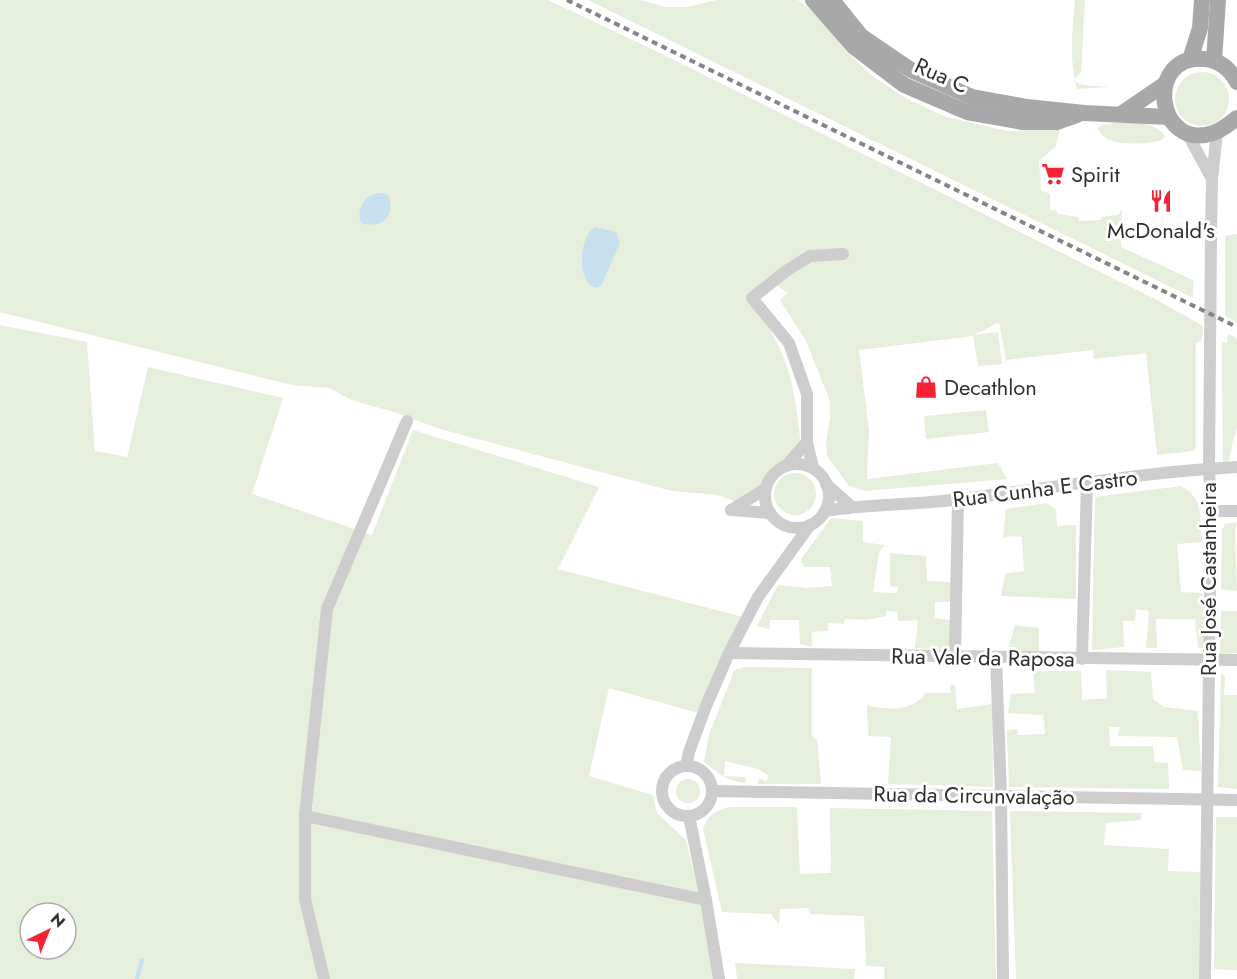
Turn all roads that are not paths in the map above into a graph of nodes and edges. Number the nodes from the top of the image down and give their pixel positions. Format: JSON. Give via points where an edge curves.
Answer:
{"nodes":[{"id":1,"x":813,"y":0,"type":"edge"},
{"id":2,"x":825,"y":0,"type":"edge"},
{"id":3,"x":832,"y":0,"type":"edge"},
{"id":4,"x":1202,"y":0,"type":"edge"},
{"id":5,"x":1218,"y":0,"type":"edge"},
{"id":6,"x":861,"y":36,"type":"junction"},
{"id":7,"x":1190,"y":60,"type":"junction"},
{"id":8,"x":1214,"y":61,"type":"junction"},
{"id":9,"x":1235,"y":77,"type":"edge"},
{"id":10,"x":1165,"y":84,"type":"junction"},
{"id":11,"x":1084,"y":113,"type":"junction"},
{"id":12,"x":1121,"y":114,"type":"junction"},
{"id":13,"x":1169,"y":117,"type":"junction"},
{"id":14,"x":1230,"y":121,"type":"edge"},
{"id":15,"x":1187,"y":133,"type":"junction"},
{"id":16,"x":1212,"y":179,"type":"junction"},
{"id":17,"x":843,"y":254,"type":"dead end"},
{"id":18,"x":407,"y":421,"type":"dead end"},
{"id":19,"x":807,"y":442,"type":"junction"},
{"id":20,"x":786,"y":466,"type":"junction"},
{"id":21,"x":1237,"y":466,"type":"edge"},
{"id":22,"x":813,"y":468,"type":"junction"},
{"id":23,"x":1209,"y":468,"type":"junction"},
{"id":24,"x":1087,"y":482,"type":"junction"},
{"id":25,"x":826,"y":484,"type":"junction"},
{"id":26,"x":765,"y":489,"type":"junction"},
{"id":27,"x":958,"y":500,"type":"junction"},
{"id":28,"x":852,"y":507,"type":"junction"},
{"id":29,"x":825,"y":511,"type":"junction"},
{"id":30,"x":1211,"y":511,"type":"junction"},
{"id":31,"x":1237,"y":511,"type":"edge"},
{"id":32,"x":770,"y":513,"type":"junction"},
{"id":33,"x":810,"y":525,"type":"junction"},
{"id":34,"x":789,"y":527,"type":"junction"},
{"id":35,"x":796,"y":546,"type":"junction"},
{"id":36,"x":729,"y":653,"type":"junction"},
{"id":37,"x":955,"y":657,"type":"junction"},
{"id":38,"x":996,"y":657,"type":"junction"},
{"id":39,"x":1082,"y":658,"type":"junction"},
{"id":40,"x":1208,"y":660,"type":"junction"},
{"id":41,"x":1237,"y":660,"type":"edge"},
{"id":42,"x":686,"y":766,"type":"junction"},
{"id":43,"x":712,"y":791,"type":"junction"},
{"id":44,"x":1001,"y":795,"type":"junction"},
{"id":45,"x":1207,"y":799,"type":"junction"},
{"id":46,"x":1237,"y":800,"type":"edge"},
{"id":47,"x":305,"y":816,"type":"junction"},
{"id":48,"x":689,"y":816,"type":"junction"},
{"id":49,"x":706,"y":900,"type":"junction"},
{"id":50,"x":324,"y":979,"type":"edge"},
{"id":51,"x":719,"y":979,"type":"edge"},
{"id":52,"x":1003,"y":979,"type":"edge"},
{"id":53,"x":1205,"y":979,"type":"edge"}],
"edges":[{"from":1,"to":11,"type":"main road","name":"Rua C","via":[[854,47],[904,85],[946,103],[1023,122],[1057,122]]},
{"from":2,"to":6,"type":"main road"},
{"from":3,"to":6,"type":"main road","name":"Rua C"},
{"from":4,"to":7,"type":"main road","via":[[1200,28]]},
{"from":5,"to":8,"type":"main road"},
{"from":6,"to":11,"type":"main road","name":"Rua C","via":[[911,70],[972,97]]},
{"from":7,"to":8,"type":"main road"},
{"from":7,"to":10,"type":"main road","via":[[1173,71]]},
{"from":8,"to":9,"type":"main road"},
{"from":10,"to":12,"type":"main road"},
{"from":10,"to":13,"type":"main road","via":[[1163,99]]},
{"from":11,"to":12,"type":"main road","name":"Rua C"},
{"from":12,"to":13,"type":"main road","name":"Rua C"},
{"from":13,"to":15,"type":"main road"},
{"from":14,"to":15,"type":"main road","via":[[1203,135]]},
{"from":14,"to":16,"type":"street","name":"Rua José Castanheira"},
{"from":15,"to":16,"type":"street","name":"Rua José Castanheira"},
{"from":16,"to":23,"type":"street","name":"Rua José Castanheira"},
{"from":17,"to":19,"type":"street","via":[[810,256],[752,298],[789,343],[807,394]]},
{"from":18,"to":47,"type":"street","via":[[327,609]]},
{"from":19,"to":20,"type":"street"},
{"from":19,"to":22,"type":"street"},
{"from":20,"to":22,"type":"street"},
{"from":20,"to":26,"type":"street","via":[[776,471]]},
{"from":21,"to":23,"type":"street","name":"Rua Cunha E Castro"},
{"from":22,"to":25,"type":"street"},
{"from":23,"to":24,"type":"street","name":"Rua Cunha E Castro"},
{"from":23,"to":30,"type":"street","name":"Rua José Castanheira"},
{"from":24,"to":27,"type":"street","name":"Rua Cunha E Castro"},
{"from":24,"to":39,"type":"street"},
{"from":25,"to":28,"type":"street"},
{"from":25,"to":29,"type":"street"},
{"from":26,"to":32,"type":"street"},
{"from":26,"to":32,"type":"street","via":[[731,510]]},
{"from":27,"to":28,"type":"street","name":"Rua Cunha E Castro"},
{"from":27,"to":37,"type":"street"},
{"from":28,"to":29,"type":"street","name":"Rua Cunha E Castro"},
{"from":29,"to":33,"type":"street"},
{"from":30,"to":31,"type":"street"},
{"from":30,"to":40,"type":"street","name":"Rua José Castanheira"},
{"from":32,"to":34,"type":"street"},
{"from":33,"to":34,"type":"street"},
{"from":33,"to":35,"type":"street"},
{"from":34,"to":35,"type":"street"},
{"from":35,"to":36,"type":"street","via":[[758,597]]},
{"from":36,"to":37,"type":"street","name":"Rua Vale da Raposa"},
{"from":36,"to":42,"type":"street","via":[[702,715]]},
{"from":37,"to":38,"type":"street","name":"Rua Vale da Raposa"},
{"from":38,"to":39,"type":"street","name":"Rua Vale da Raposa"},
{"from":38,"to":44,"type":"street"},
{"from":39,"to":40,"type":"street","name":"Rua Vale da Raposa"},
{"from":40,"to":41,"type":"street","name":"Rua Vale da Raposa"},
{"from":40,"to":45,"type":"street","name":"Rua José Castanheira"},
{"from":42,"to":43,"type":"street","via":[[701,770]]},
{"from":42,"to":48,"type":"street","via":[[671,771],[662,784],[662,792],[668,807]]},
{"from":43,"to":44,"type":"street","name":"Rua da Circunvalação"},
{"from":43,"to":48,"type":"street","via":[[703,810]]},
{"from":44,"to":45,"type":"street","name":"Rua da Circunvalação"},
{"from":44,"to":52,"type":"street"},
{"from":45,"to":46,"type":"street","name":"Rua da Circunvalação"},
{"from":45,"to":53,"type":"street","name":"Rua José Castanheira"},
{"from":47,"to":49,"type":"street"},
{"from":47,"to":50,"type":"street","via":[[305,899]]},
{"from":48,"to":49,"type":"street"},
{"from":49,"to":51,"type":"street"}]}
